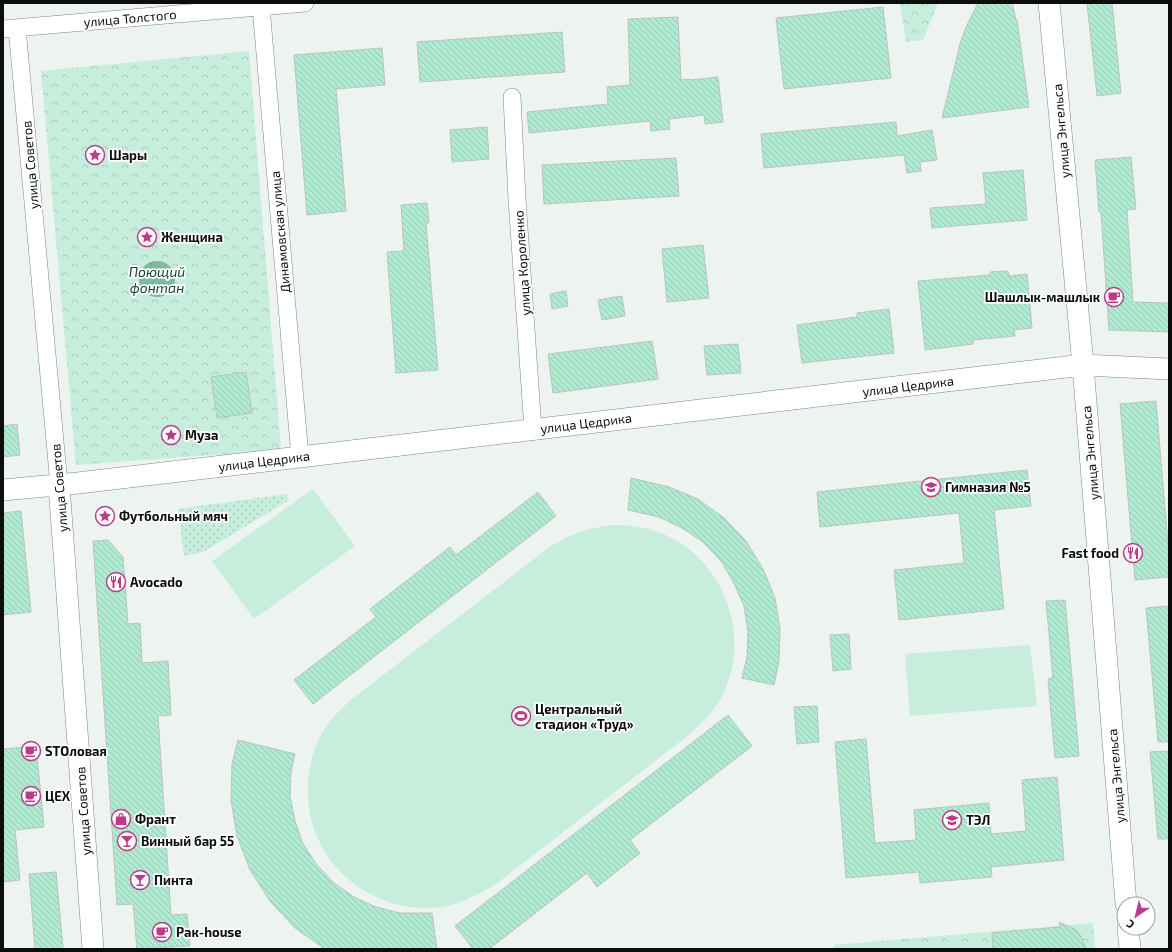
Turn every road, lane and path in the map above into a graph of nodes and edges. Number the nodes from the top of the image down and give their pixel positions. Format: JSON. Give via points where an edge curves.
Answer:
{"nodes":[{"id":1,"x":305,"y":3,"type":"edge"},
{"id":2,"x":1049,"y":3,"type":"edge"},
{"id":3,"x":261,"y":7,"type":"junction"},
{"id":4,"x":10,"y":28,"type":"edge"},
{"id":5,"x":512,"y":97,"type":"dead end"},
{"id":6,"x":1083,"y":365,"type":"junction"},
{"id":7,"x":1169,"y":369,"type":"edge"},
{"id":8,"x":533,"y":430,"type":"junction"},
{"id":9,"x":300,"y":457,"type":"junction"},
{"id":10,"x":59,"y":485,"type":"junction"},
{"id":11,"x":3,"y":490,"type":"edge"},
{"id":12,"x":1125,"y":896,"type":"edge"},
{"id":13,"x":1129,"y":936,"type":"edge"},
{"id":14,"x":93,"y":949,"type":"edge"},
{"id":15,"x":1130,"y":949,"type":"edge"}],
"edges":[{"from":1,"to":3,"type":"street","name":"улица Толстого"},
{"from":2,"to":6,"type":"street","name":"улица Энгельса"},
{"from":3,"to":4,"type":"street","name":"улица Толстого"},
{"from":3,"to":9,"type":"street","name":"Динамовская улица"},
{"from":4,"to":10,"type":"street","name":"улица Советов"},
{"from":5,"to":8,"type":"street","name":"улица Короленко"},
{"from":6,"to":7,"type":"street","name":"улица Цедрика"},
{"from":6,"to":8,"type":"street","name":"улица Цедрика"},
{"from":6,"to":12,"type":"street","name":"улица Энгельса"},
{"from":8,"to":9,"type":"street","name":"улица Цедрика"},
{"from":9,"to":10,"type":"street","name":"улица Цедрика"},
{"from":10,"to":11,"type":"street","name":"улица Цедрика"},
{"from":10,"to":14,"type":"street","name":"улица Советов"},
{"from":13,"to":15,"type":"street"}]}
